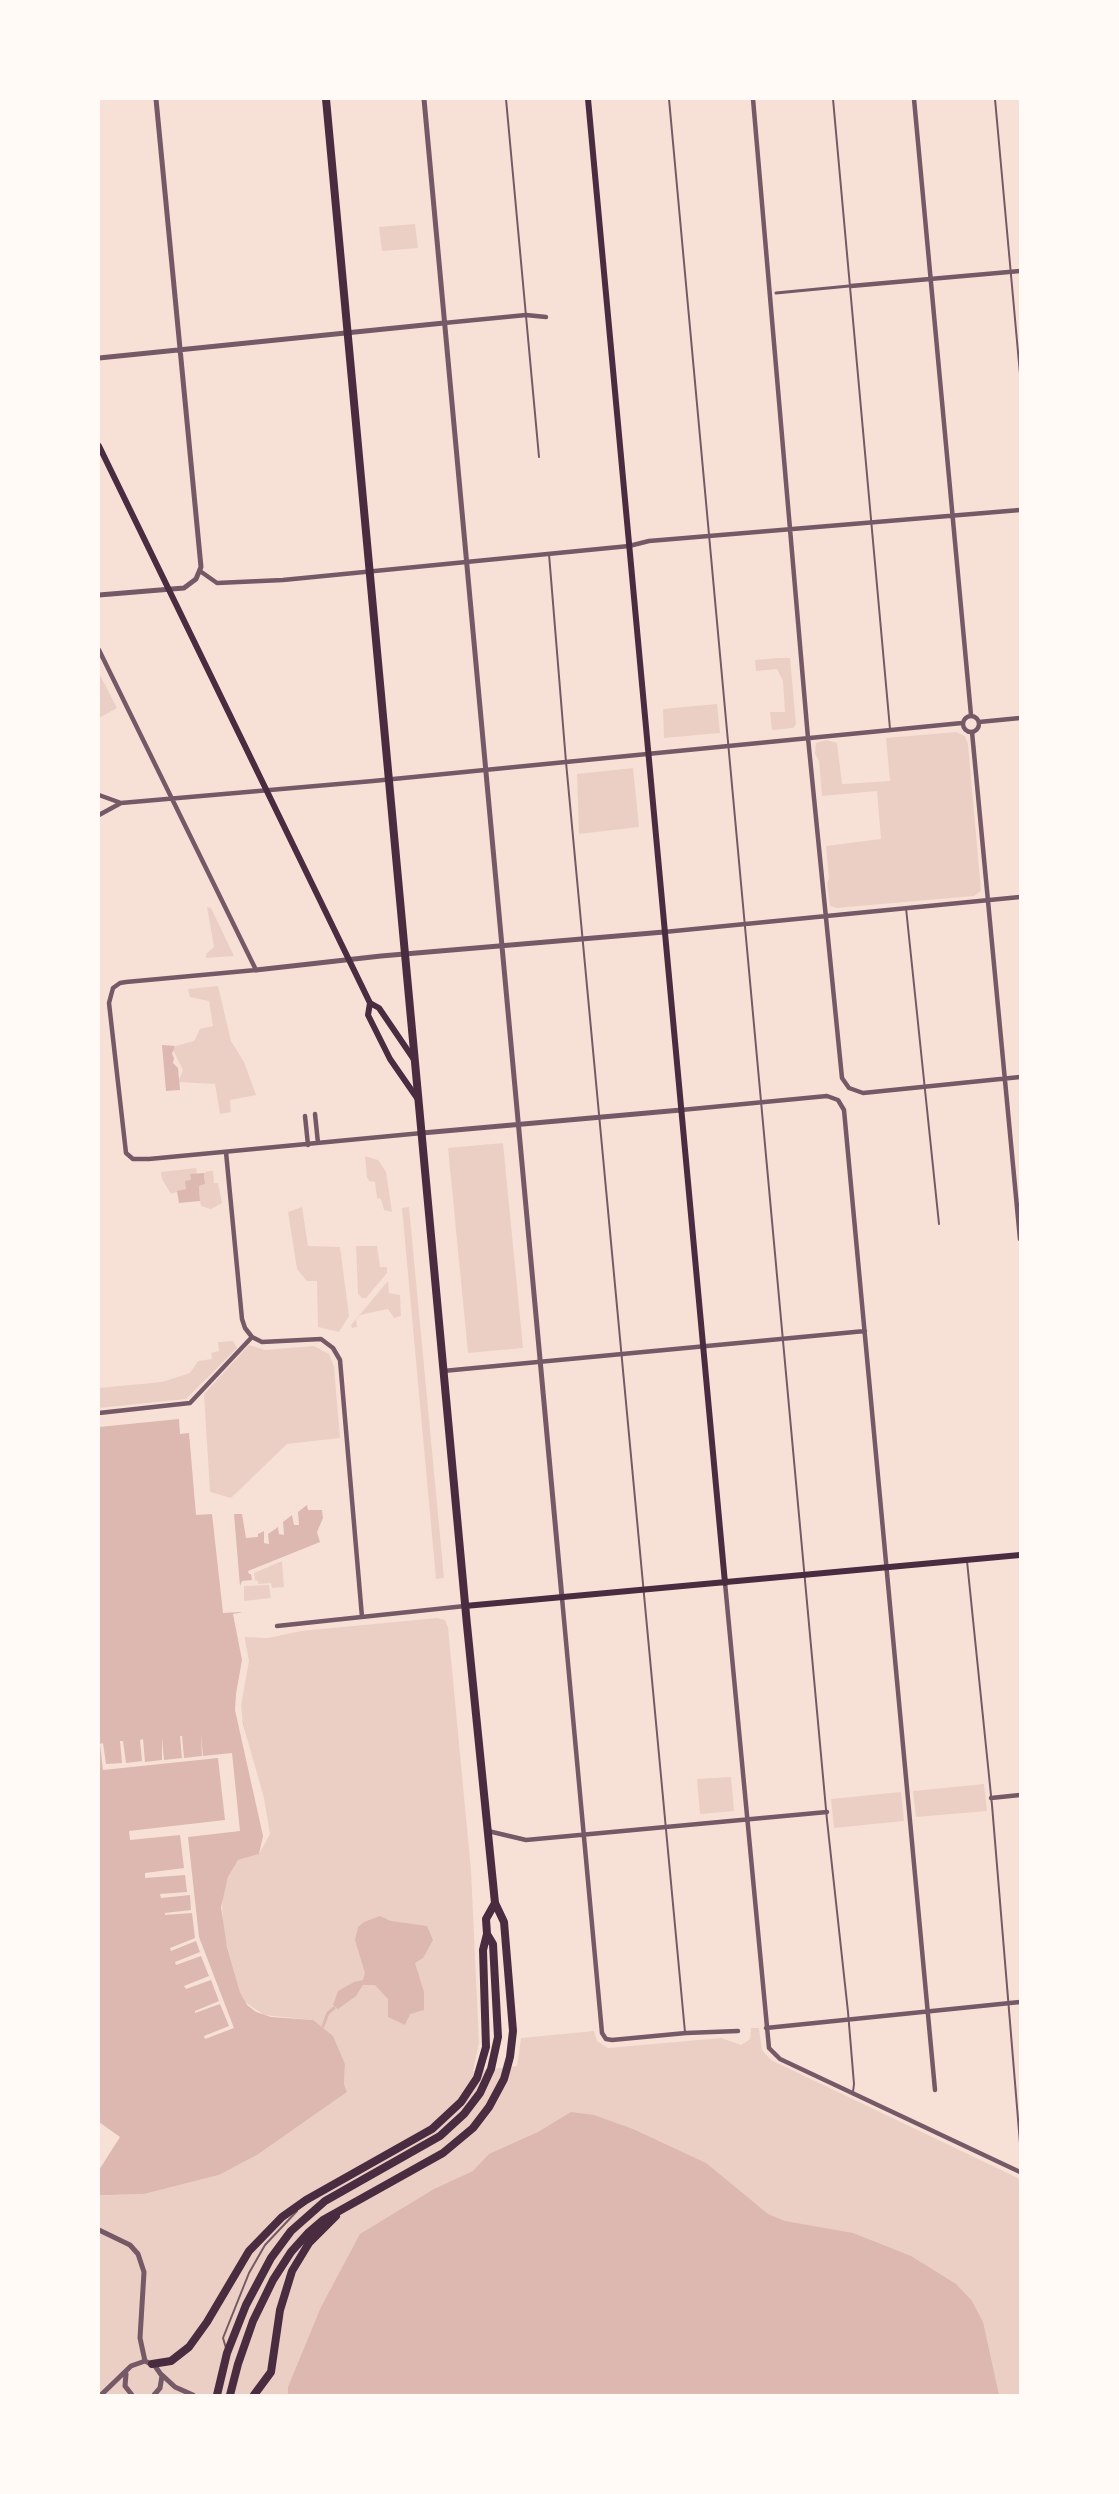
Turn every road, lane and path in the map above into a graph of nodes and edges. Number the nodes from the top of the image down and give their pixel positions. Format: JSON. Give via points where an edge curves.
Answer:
{"nodes":[{"id":1,"x":156,"y":99,"type":"edge"},
{"id":2,"x":326,"y":99,"type":"edge"},
{"id":3,"x":424,"y":99,"type":"edge"},
{"id":4,"x":506,"y":99,"type":"edge"},
{"id":5,"x":588,"y":99,"type":"edge"},
{"id":6,"x":669,"y":99,"type":"edge"},
{"id":7,"x":753,"y":99,"type":"edge"},
{"id":8,"x":833,"y":99,"type":"edge"},
{"id":9,"x":914,"y":99,"type":"edge"},
{"id":10,"x":996,"y":99,"type":"edge"},
{"id":11,"x":1020,"y":271,"type":"edge"},
{"id":12,"x":1010,"y":272,"type":"junction"},
{"id":13,"x":931,"y":279,"type":"junction"},
{"id":14,"x":850,"y":286,"type":"junction"},
{"id":15,"x":776,"y":293,"type":"dead end"},
{"id":16,"x":526,"y":315,"type":"junction"},
{"id":17,"x":546,"y":317,"type":"dead end"},
{"id":18,"x":444,"y":323,"type":"junction"},
{"id":19,"x":348,"y":332,"type":"junction"},
{"id":20,"x":179,"y":350,"type":"junction"},
{"id":21,"x":99,"y":358,"type":"edge"},
{"id":22,"x":1020,"y":374,"type":"edge"},
{"id":23,"x":99,"y":446,"type":"edge"},
{"id":24,"x":539,"y":457,"type":"dead end"},
{"id":25,"x":1020,"y":510,"type":"edge"},
{"id":26,"x":953,"y":516,"type":"junction"},
{"id":27,"x":870,"y":523,"type":"junction"},
{"id":28,"x":790,"y":529,"type":"junction"},
{"id":29,"x":710,"y":537,"type":"junction"},
{"id":30,"x":629,"y":546,"type":"junction"},
{"id":31,"x":549,"y":554,"type":"junction"},
{"id":32,"x":466,"y":562,"type":"junction"},
{"id":33,"x":200,"y":571,"type":"junction"},
{"id":34,"x":370,"y":571,"type":"junction"},
{"id":35,"x":170,"y":589,"type":"junction"},
{"id":36,"x":99,"y":595,"type":"edge"},
{"id":37,"x":99,"y":650,"type":"edge"},
{"id":38,"x":970,"y":715,"type":"junction"},
{"id":39,"x":1020,"y":718,"type":"edge"},
{"id":40,"x":979,"y":722,"type":"junction"},
{"id":41,"x":962,"y":723,"type":"junction"},
{"id":42,"x":890,"y":729,"type":"junction"},
{"id":43,"x":972,"y":732,"type":"junction"},
{"id":44,"x":808,"y":738,"type":"junction"},
{"id":45,"x":729,"y":746,"type":"junction"},
{"id":46,"x":647,"y":754,"type":"junction"},
{"id":47,"x":566,"y":762,"type":"junction"},
{"id":48,"x":485,"y":769,"type":"junction"},
{"id":49,"x":390,"y":780,"type":"junction"},
{"id":50,"x":266,"y":789,"type":"junction"},
{"id":51,"x":99,"y":795,"type":"edge"},
{"id":52,"x":172,"y":798,"type":"junction"},
{"id":53,"x":121,"y":803,"type":"junction"},
{"id":54,"x":99,"y":815,"type":"edge"},
{"id":55,"x":1020,"y":897,"type":"edge"},
{"id":56,"x":988,"y":900,"type":"junction"},
{"id":57,"x":906,"y":908,"type":"junction"},
{"id":58,"x":826,"y":916,"type":"junction"},
{"id":59,"x":745,"y":925,"type":"junction"},
{"id":60,"x":664,"y":932,"type":"junction"},
{"id":61,"x":584,"y":939,"type":"junction"},
{"id":62,"x":501,"y":946,"type":"junction"},
{"id":63,"x":407,"y":954,"type":"junction"},
{"id":64,"x":349,"y":960,"type":"junction"},
{"id":65,"x":256,"y":970,"type":"junction"},
{"id":66,"x":370,"y":1003,"type":"junction"},
{"id":67,"x":416,"y":1063,"type":"junction"},
{"id":68,"x":1020,"y":1077,"type":"edge"},
{"id":69,"x":1005,"y":1079,"type":"junction"},
{"id":70,"x":924,"y":1087,"type":"junction"},
{"id":71,"x":419,"y":1101,"type":"junction"},
{"id":72,"x":762,"y":1102,"type":"junction"},
{"id":73,"x":681,"y":1110,"type":"junction"},
{"id":74,"x":315,"y":1114,"type":"dead end"},
{"id":75,"x":305,"y":1116,"type":"dead end"},
{"id":76,"x":601,"y":1118,"type":"junction"},
{"id":77,"x":519,"y":1126,"type":"junction"},
{"id":78,"x":422,"y":1133,"type":"junction"},
{"id":79,"x":318,"y":1143,"type":"junction"},
{"id":80,"x":308,"y":1145,"type":"junction"},
{"id":81,"x":226,"y":1152,"type":"junction"},
{"id":82,"x":939,"y":1224,"type":"dead end"},
{"id":83,"x":1020,"y":1239,"type":"edge"},
{"id":84,"x":865,"y":1331,"type":"junction"},
{"id":85,"x":252,"y":1337,"type":"junction"},
{"id":86,"x":784,"y":1338,"type":"junction"},
{"id":87,"x":703,"y":1346,"type":"junction"},
{"id":88,"x":622,"y":1354,"type":"junction"},
{"id":89,"x":540,"y":1361,"type":"junction"},
{"id":90,"x":443,"y":1371,"type":"junction"},
{"id":91,"x":99,"y":1413,"type":"edge"},
{"id":92,"x":1020,"y":1555,"type":"edge"},
{"id":93,"x":967,"y":1560,"type":"junction"},
{"id":94,"x":887,"y":1568,"type":"junction"},
{"id":95,"x":806,"y":1575,"type":"junction"},
{"id":96,"x":725,"y":1583,"type":"junction"},
{"id":97,"x":644,"y":1591,"type":"junction"},
{"id":98,"x":562,"y":1598,"type":"junction"},
{"id":99,"x":465,"y":1606,"type":"junction"},
{"id":100,"x":362,"y":1617,"type":"junction"},
{"id":101,"x":278,"y":1626,"type":"dead end"},
{"id":102,"x":1020,"y":1795,"type":"edge"},
{"id":103,"x":991,"y":1798,"type":"junction"},
{"id":104,"x":827,"y":1812,"type":"junction"},
{"id":105,"x":747,"y":1819,"type":"junction"},
{"id":106,"x":666,"y":1827,"type":"junction"},
{"id":107,"x":488,"y":1831,"type":"junction"},
{"id":108,"x":584,"y":1835,"type":"junction"},
{"id":109,"x":495,"y":1903,"type":"junction"},
{"id":110,"x":487,"y":1934,"type":"junction"},
{"id":111,"x":1020,"y":2002,"type":"edge"},
{"id":112,"x":1009,"y":2004,"type":"junction"},
{"id":113,"x":928,"y":2013,"type":"junction"},
{"id":114,"x":848,"y":2020,"type":"junction"},
{"id":115,"x":766,"y":2028,"type":"junction"},
{"id":116,"x":738,"y":2031,"type":"dead end"},
{"id":117,"x":686,"y":2033,"type":"junction"},
{"id":118,"x":935,"y":2090,"type":"dead end"},
{"id":119,"x":853,"y":2092,"type":"junction"},
{"id":120,"x":1020,"y":2143,"type":"edge"},
{"id":121,"x":1020,"y":2172,"type":"edge"},
{"id":122,"x":319,"y":2192,"type":"junction"},
{"id":123,"x":345,"y":2207,"type":"junction"},
{"id":124,"x":99,"y":2230,"type":"edge"},
{"id":125,"x":227,"y":2353,"type":"junction"},
{"id":126,"x":148,"y":2363,"type":"junction"},
{"id":127,"x":126,"y":2372,"type":"junction"},
{"id":128,"x":160,"y":2372,"type":"junction"},
{"id":129,"x":101,"y":2395,"type":"edge"},
{"id":130,"x":132,"y":2395,"type":"edge"},
{"id":131,"x":154,"y":2395,"type":"edge"},
{"id":132,"x":193,"y":2395,"type":"edge"},
{"id":133,"x":217,"y":2395,"type":"edge"},
{"id":134,"x":230,"y":2395,"type":"edge"},
{"id":135,"x":255,"y":2395,"type":"edge"}],
"edges":[{"from":1,"to":20,"type":"street"},
{"from":2,"to":19,"type":"highway"},
{"from":3,"to":18,"type":"street"},
{"from":4,"to":16,"type":"lane"},
{"from":5,"to":30,"type":"main road"},
{"from":6,"to":29,"type":"lane"},
{"from":7,"to":28,"type":"street"},
{"from":8,"to":14,"type":"lane"},
{"from":9,"to":13,"type":"street"},
{"from":10,"to":12,"type":"lane"},
{"from":11,"to":12,"type":"street"},
{"from":12,"to":13,"type":"street"},
{"from":12,"to":22,"type":"lane"},
{"from":13,"to":14,"type":"street"},
{"from":13,"to":26,"type":"street"},
{"from":14,"to":15,"type":"street"},
{"from":14,"to":27,"type":"lane"},
{"from":16,"to":17,"type":"street"},
{"from":16,"to":18,"type":"street"},
{"from":16,"to":24,"type":"lane"},
{"from":18,"to":19,"type":"street"},
{"from":18,"to":32,"type":"street"},
{"from":19,"to":20,"type":"street"},
{"from":19,"to":34,"type":"highway"},
{"from":20,"to":21,"type":"street"},
{"from":20,"to":33,"type":"street"},
{"from":23,"to":35,"type":"main road"},
{"from":25,"to":26,"type":"street"},
{"from":26,"to":27,"type":"street"},
{"from":26,"to":38,"type":"street"},
{"from":27,"to":28,"type":"street"},
{"from":27,"to":42,"type":"lane"},
{"from":28,"to":29,"type":"street"},
{"from":28,"to":44,"type":"street"},
{"from":29,"to":30,"type":"street"},
{"from":29,"to":45,"type":"lane"},
{"from":30,"to":31,"type":"street"},
{"from":30,"to":46,"type":"main road"},
{"from":31,"to":32,"type":"street"},
{"from":31,"to":47,"type":"lane"},
{"from":32,"to":34,"type":"street"},
{"from":32,"to":48,"type":"street"},
{"from":33,"to":34,"type":"street","via":[[220,583]]},
{"from":33,"to":35,"type":"street","via":[[184,588]]},
{"from":34,"to":49,"type":"highway"},
{"from":35,"to":36,"type":"street"},
{"from":35,"to":50,"type":"main road"},
{"from":37,"to":52,"type":"street"},
{"from":38,"to":40,"type":"street"},
{"from":38,"to":41,"type":"street"},
{"from":39,"to":40,"type":"street"},
{"from":40,"to":43,"type":"street"},
{"from":41,"to":42,"type":"street"},
{"from":41,"to":43,"type":"street","via":[[966,731]]},
{"from":42,"to":44,"type":"street"},
{"from":43,"to":56,"type":"street"},
{"from":44,"to":45,"type":"street"},
{"from":44,"to":58,"type":"street"},
{"from":45,"to":46,"type":"street"},
{"from":45,"to":59,"type":"lane"},
{"from":46,"to":47,"type":"street"},
{"from":46,"to":60,"type":"main road"},
{"from":47,"to":48,"type":"street"},
{"from":47,"to":61,"type":"lane"},
{"from":48,"to":49,"type":"street"},
{"from":48,"to":62,"type":"street"},
{"from":49,"to":50,"type":"street"},
{"from":49,"to":63,"type":"highway"},
{"from":50,"to":52,"type":"street"},
{"from":50,"to":64,"type":"main road"},
{"from":51,"to":53,"type":"street"},
{"from":52,"to":53,"type":"street"},
{"from":52,"to":65,"type":"street"},
{"from":53,"to":54,"type":"street"},
{"from":55,"to":56,"type":"street"},
{"from":56,"to":57,"type":"street"},
{"from":56,"to":69,"type":"street"},
{"from":57,"to":58,"type":"street"},
{"from":57,"to":70,"type":"lane"},
{"from":58,"to":59,"type":"street"},
{"from":58,"to":70,"type":"street","via":[[843,1082],[863,1093]]},
{"from":59,"to":60,"type":"street"},
{"from":59,"to":72,"type":"lane"},
{"from":60,"to":61,"type":"street"},
{"from":60,"to":73,"type":"main road"},
{"from":61,"to":62,"type":"street"},
{"from":61,"to":76,"type":"lane"},
{"from":62,"to":63,"type":"street"},
{"from":62,"to":77,"type":"street"},
{"from":63,"to":64,"type":"street"},
{"from":63,"to":67,"type":"highway"},
{"from":64,"to":65,"type":"street"},
{"from":64,"to":66,"type":"main road"},
{"from":65,"to":81,"type":"street","via":[[120,983],[113,988],[109,1003],[128,1156],[149,1160]]},
{"from":66,"to":67,"type":"main road","via":[[379,1008]]},
{"from":66,"to":71,"type":"main road","via":[[368,1015],[390,1059]]},
{"from":67,"to":71,"type":"highway"},
{"from":68,"to":69,"type":"street"},
{"from":69,"to":70,"type":"street"},
{"from":69,"to":83,"type":"street"},
{"from":70,"to":82,"type":"lane"},
{"from":71,"to":78,"type":"highway"},
{"from":72,"to":73,"type":"street"},
{"from":72,"to":84,"type":"street","via":[[826,1096],[838,1100],[844,1110]]},
{"from":72,"to":86,"type":"lane"},
{"from":73,"to":76,"type":"street"},
{"from":73,"to":87,"type":"main road"},
{"from":74,"to":79,"type":"street"},
{"from":75,"to":80,"type":"street"},
{"from":76,"to":77,"type":"street"},
{"from":76,"to":88,"type":"lane"},
{"from":77,"to":78,"type":"street"},
{"from":77,"to":89,"type":"street"},
{"from":78,"to":79,"type":"street"},
{"from":78,"to":90,"type":"highway"},
{"from":79,"to":80,"type":"street"},
{"from":80,"to":81,"type":"street"},
{"from":81,"to":85,"type":"street","via":[[242,1319]]},
{"from":84,"to":86,"type":"street"},
{"from":84,"to":94,"type":"street"},
{"from":85,"to":91,"type":"street","via":[[190,1403]]},
{"from":85,"to":100,"type":"street","via":[[262,1342],[318,1339],[333,1348],[340,1360]]},
{"from":86,"to":87,"type":"street"},
{"from":86,"to":95,"type":"lane"},
{"from":87,"to":88,"type":"street"},
{"from":87,"to":96,"type":"main road"},
{"from":88,"to":89,"type":"street"},
{"from":88,"to":97,"type":"lane"},
{"from":89,"to":90,"type":"street"},
{"from":89,"to":98,"type":"street"},
{"from":90,"to":99,"type":"highway"},
{"from":92,"to":93,"type":"main road"},
{"from":93,"to":94,"type":"main road"},
{"from":93,"to":103,"type":"lane"},
{"from":94,"to":95,"type":"main road"},
{"from":94,"to":113,"type":"street"},
{"from":95,"to":96,"type":"main road"},
{"from":95,"to":104,"type":"lane"},
{"from":96,"to":97,"type":"main road"},
{"from":96,"to":105,"type":"street"},
{"from":97,"to":98,"type":"main road"},
{"from":97,"to":106,"type":"lane"},
{"from":98,"to":99,"type":"main road"},
{"from":98,"to":108,"type":"street"},
{"from":99,"to":100,"type":"street"},
{"from":99,"to":107,"type":"highway"},
{"from":100,"to":101,"type":"street"},
{"from":102,"to":103,"type":"street"},
{"from":103,"to":112,"type":"lane"},
{"from":104,"to":105,"type":"street"},
{"from":104,"to":114,"type":"lane"},
{"from":105,"to":106,"type":"street"},
{"from":105,"to":115,"type":"street"},
{"from":106,"to":108,"type":"street"},
{"from":106,"to":117,"type":"lane"},
{"from":107,"to":108,"type":"street","via":[[526,1840]]},
{"from":107,"to":109,"type":"highway"},
{"from":108,"to":117,"type":"street","via":[[602,2031],[606,2039]]},
{"from":109,"to":110,"type":"highway","via":[[486,1919]]},
{"from":109,"to":123,"type":"highway","via":[[504,1922],[513,2018],[508,2066],[495,2096],[477,2122],[443,2153]]},
{"from":110,"to":122,"type":"highway","via":[[483,1950],[486,2039],[480,2068],[465,2097],[440,2123]]},
{"from":110,"to":125,"type":"highway","via":[[493,1944],[498,2037],[491,2069],[480,2092],[457,2121],[435,2139],[325,2201],[295,2227],[258,2280]]},
{"from":111,"to":112,"type":"street"},
{"from":112,"to":113,"type":"street"},
{"from":112,"to":120,"type":"lane"},
{"from":113,"to":114,"type":"street"},
{"from":113,"to":118,"type":"street"},
{"from":114,"to":115,"type":"street"},
{"from":114,"to":119,"type":"lane"},
{"from":115,"to":119,"type":"street","via":[[768,2046],[774,2055]]},
{"from":116,"to":117,"type":"street"},
{"from":119,"to":121,"type":"street"},
{"from":122,"to":125,"type":"lane","via":[[265,2245],[249,2273],[223,2338]]},
{"from":122,"to":126,"type":"highway","via":[[289,2211],[256,2242],[189,2347],[171,2361]]},
{"from":123,"to":134,"type":"highway","via":[[314,2227],[287,2257],[258,2309]]},
{"from":123,"to":135,"type":"highway","via":[[309,2243],[296,2263],[280,2310],[271,2372]]},
{"from":124,"to":126,"type":"street","via":[[130,2245],[138,2254],[144,2272],[141,2349]]},
{"from":125,"to":133,"type":"highway"},
{"from":126,"to":127,"type":"street","via":[[134,2364]]},
{"from":126,"to":128,"type":"street"},
{"from":127,"to":129,"type":"street"},
{"from":127,"to":130,"type":"street","via":[[125,2386]]},
{"from":128,"to":131,"type":"street","via":[[162,2384]]},
{"from":128,"to":132,"type":"street","via":[[175,2387]]}]}
